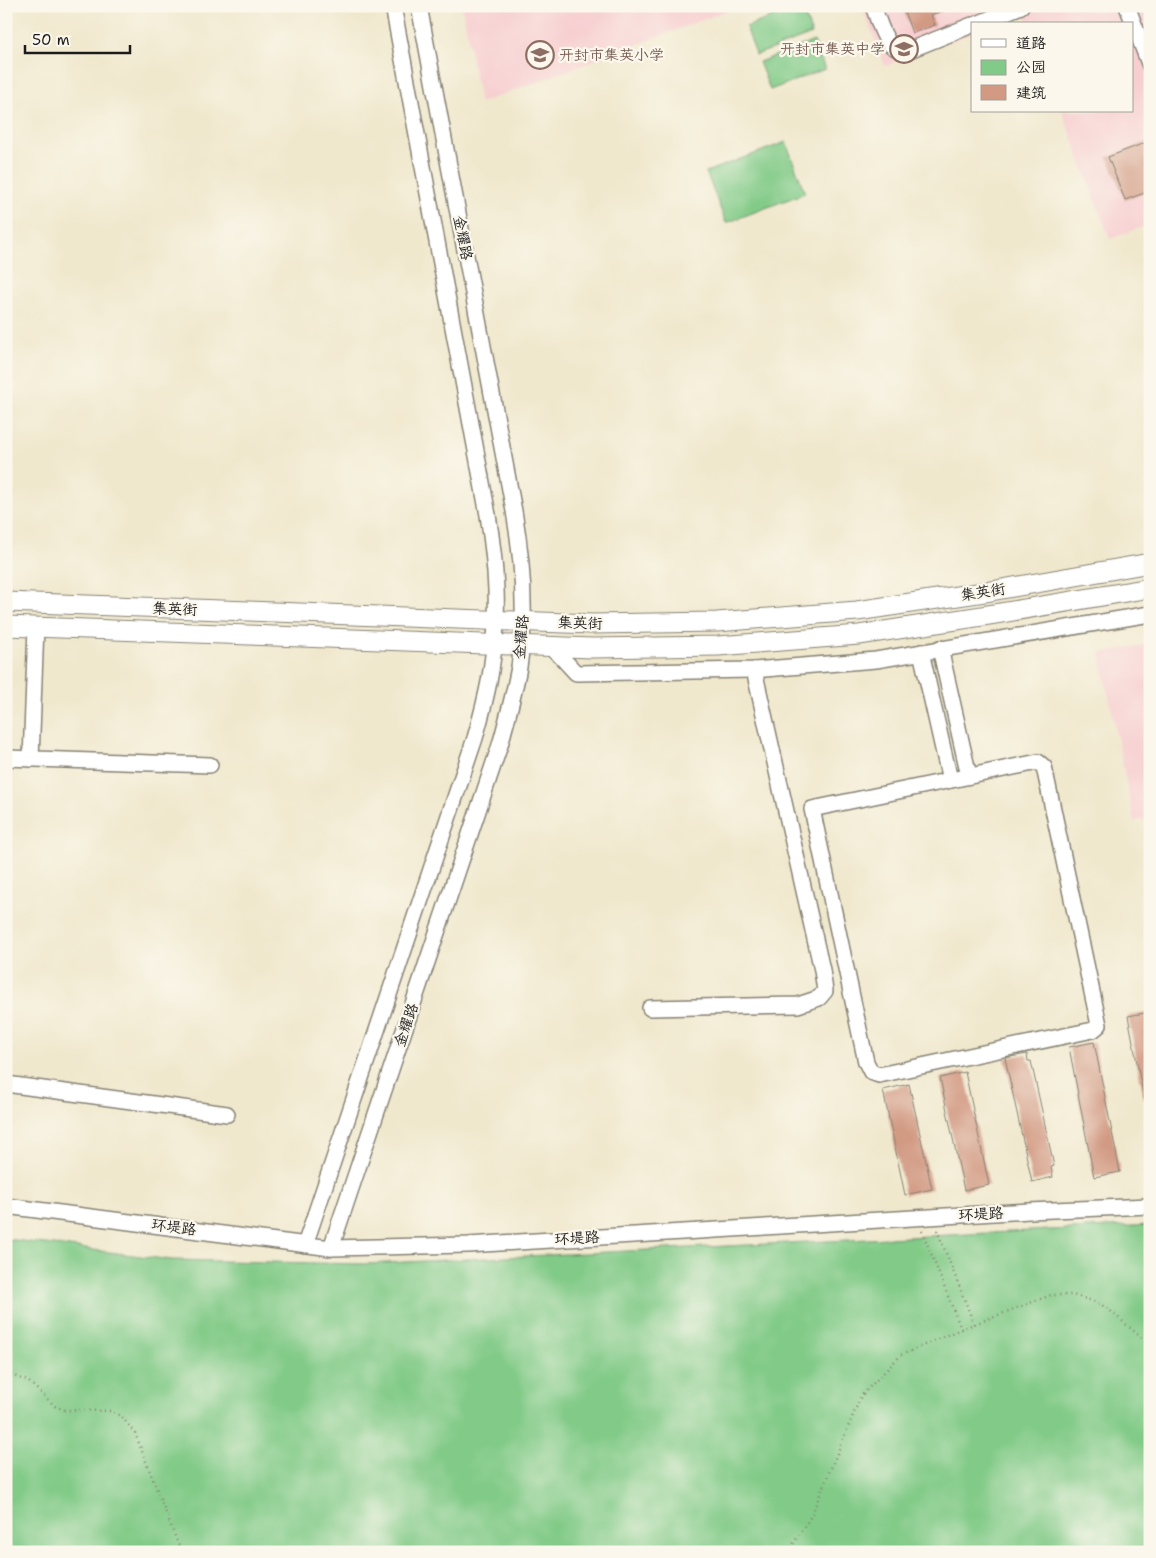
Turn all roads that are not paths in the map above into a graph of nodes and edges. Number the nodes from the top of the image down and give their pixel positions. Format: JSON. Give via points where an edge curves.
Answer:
{"nodes":[{"id":1,"x":392,"y":6,"type":"edge"},
{"id":2,"x":419,"y":6,"type":"edge"},
{"id":3,"x":873,"y":6,"type":"edge"},
{"id":4,"x":1021,"y":6,"type":"edge"},
{"id":5,"x":1127,"y":6,"type":"edge"},
{"id":6,"x":981,"y":22,"type":"edge"},
{"id":7,"x":1133,"y":22,"type":"edge"},
{"id":8,"x":1134,"y":24,"type":"edge"},
{"id":9,"x":971,"y":25,"type":"edge"},
{"id":10,"x":1150,"y":66,"type":"edge"},
{"id":11,"x":1150,"y":563,"type":"edge"},
{"id":12,"x":1150,"y":588,"type":"edge"},
{"id":13,"x":6,"y":602,"type":"edge"},
{"id":14,"x":1150,"y":614,"type":"edge"},
{"id":15,"x":497,"y":621,"type":"junction"},
{"id":16,"x":523,"y":622,"type":"junction"},
{"id":17,"x":6,"y":626,"type":"edge"},
{"id":18,"x":36,"y":627,"type":"junction"},
{"id":19,"x":495,"y":645,"type":"junction"},
{"id":20,"x":521,"y":646,"type":"junction"},
{"id":21,"x":552,"y":647,"type":"junction"},
{"id":22,"x":940,"y":648,"type":"junction"},
{"id":23,"x":921,"y":652,"type":"junction"},
{"id":24,"x":754,"y":670,"type":"junction"},
{"id":25,"x":6,"y":758,"type":"edge"},
{"id":26,"x":31,"y":759,"type":"junction"},
{"id":27,"x":210,"y":765,"type":"dead end"},
{"id":28,"x":969,"y":776,"type":"junction"},
{"id":29,"x":950,"y":780,"type":"junction"},
{"id":30,"x":650,"y":1008,"type":"dead end"},
{"id":31,"x":6,"y":1084,"type":"edge"},
{"id":32,"x":227,"y":1114,"type":"dead end"},
{"id":33,"x":6,"y":1206,"type":"edge"},
{"id":34,"x":1150,"y":1206,"type":"edge"},
{"id":35,"x":305,"y":1245,"type":"junction"},
{"id":36,"x":331,"y":1248,"type":"junction"}],
"edges":[{"from":1,"to":15,"type":"street","name":"金耀路","via":[[488,515],[496,573]]},
{"from":2,"to":16,"type":"street","name":"金耀路","via":[[516,520]]},
{"from":3,"to":9,"type":"street","via":[[890,44],[907,51]]},
{"from":4,"to":6,"type":"street"},
{"from":5,"to":7,"type":"street"},
{"from":8,"to":10,"type":"street"},
{"from":11,"to":16,"type":"main road","name":"集英街","via":[[856,611],[717,622]]},
{"from":12,"to":21,"type":"main road","name":"集英街","via":[[860,635],[718,646]]},
{"from":13,"to":15,"type":"main road","name":"集英街"},
{"from":14,"to":22,"type":"street"},
{"from":15,"to":16,"type":"main road","name":"集英街"},
{"from":15,"to":19,"type":"street","name":"金耀路"},
{"from":16,"to":20,"type":"street","name":"金耀路"},
{"from":17,"to":18,"type":"main road","name":"集英街"},
{"from":18,"to":19,"type":"main road","name":"集英街"},
{"from":18,"to":26,"type":"street"},
{"from":19,"to":20,"type":"main road","name":"集英街"},
{"from":19,"to":35,"type":"street","name":"金耀路","via":[[475,738]]},
{"from":20,"to":21,"type":"main road","name":"集英街"},
{"from":20,"to":36,"type":"street","name":"金耀路","via":[[500,745]]},
{"from":21,"to":24,"type":"street","via":[[576,673]]},
{"from":22,"to":23,"type":"street"},
{"from":22,"to":28,"type":"street"},
{"from":23,"to":24,"type":"street","via":[[876,660]]},
{"from":23,"to":29,"type":"street"},
{"from":24,"to":30,"type":"street","via":[[825,991],[819,998],[798,1005]]},
{"from":25,"to":26,"type":"street"},
{"from":26,"to":27,"type":"street"},
{"from":28,"to":29,"type":"street"},
{"from":28,"to":29,"type":"street","via":[[1038,762],[1044,768],[1099,1025],[1093,1030],[879,1075],[872,1072],[866,1062],[812,809]]},
{"from":31,"to":32,"type":"street"},
{"from":33,"to":35,"type":"street","name":"环堤路"},
{"from":34,"to":36,"type":"street","name":"环堤路","via":[[468,1245]]},
{"from":35,"to":36,"type":"street","name":"环堤路"}]}
